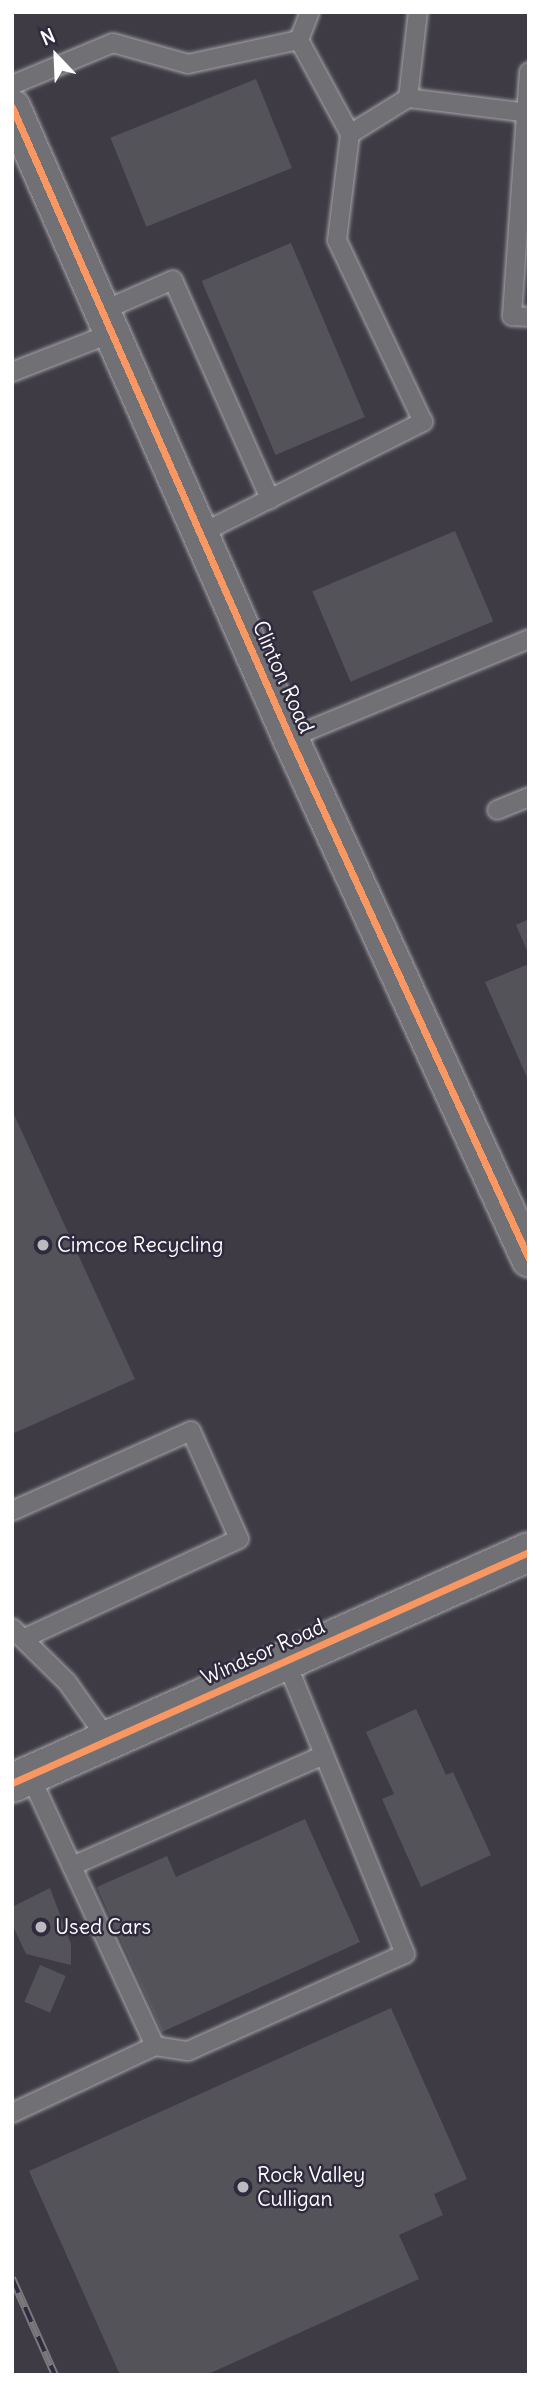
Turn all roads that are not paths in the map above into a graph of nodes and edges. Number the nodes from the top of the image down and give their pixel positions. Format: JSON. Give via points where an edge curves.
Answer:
{"nodes":[{"id":1,"x":310,"y":12,"type":"edge"},
{"id":2,"x":418,"y":12,"type":"edge"},
{"id":3,"x":299,"y":40,"type":"junction"},
{"id":4,"x":529,"y":72,"type":"edge"},
{"id":5,"x":12,"y":85,"type":"edge"},
{"id":6,"x":408,"y":98,"type":"junction"},
{"id":7,"x":12,"y":107,"type":"edge"},
{"id":8,"x":527,"y":113,"type":"edge"},
{"id":9,"x":350,"y":134,"type":"junction"},
{"id":10,"x":529,"y":317,"type":"edge"},
{"id":11,"x":107,"y":322,"type":"junction"},
{"id":12,"x":12,"y":372,"type":"edge"},
{"id":13,"x":270,"y":499,"type":"junction"},
{"id":14,"x":200,"y":534,"type":"junction"},
{"id":15,"x":529,"y":639,"type":"edge"},
{"id":16,"x":290,"y":738,"type":"junction"},
{"id":17,"x":529,"y":797,"type":"edge"},
{"id":18,"x":497,"y":810,"type":"dead end"},
{"id":19,"x":529,"y":1259,"type":"edge"},
{"id":20,"x":12,"y":1511,"type":"edge"},
{"id":21,"x":529,"y":1552,"type":"edge"},
{"id":22,"x":18,"y":1634,"type":"edge"},
{"id":23,"x":286,"y":1661,"type":"junction"},
{"id":24,"x":108,"y":1740,"type":"junction"},
{"id":25,"x":324,"y":1755,"type":"junction"},
{"id":26,"x":21,"y":1779,"type":"edge"},
{"id":27,"x":72,"y":1866,"type":"junction"},
{"id":28,"x":155,"y":2046,"type":"junction"},
{"id":29,"x":12,"y":2113,"type":"edge"}],
"edges":[{"from":1,"to":3,"type":"lane"},
{"from":2,"to":6,"type":"lane"},
{"from":3,"to":5,"type":"lane","via":[[188,64],[113,43]]},
{"from":3,"to":9,"type":"lane"},
{"from":4,"to":8,"type":"lane"},
{"from":6,"to":8,"type":"lane"},
{"from":6,"to":9,"type":"lane"},
{"from":7,"to":11,"type":"street","name":"Clinton Road"},
{"from":8,"to":10,"type":"lane","via":[[512,316]]},
{"from":9,"to":13,"type":"lane","via":[[338,240],[423,422]]},
{"from":11,"to":12,"type":"lane"},
{"from":11,"to":13,"type":"lane","via":[[173,280]]},
{"from":11,"to":14,"type":"street","name":"Clinton Road"},
{"from":13,"to":14,"type":"lane"},
{"from":14,"to":16,"type":"street","name":"Clinton Road"},
{"from":15,"to":16,"type":"lane"},
{"from":16,"to":19,"type":"street","name":"Clinton Road"},
{"from":17,"to":18,"type":"lane"},
{"from":20,"to":22,"type":"lane","via":[[191,1431],[239,1539]]},
{"from":21,"to":23,"type":"street","name":"Windsor Road"},
{"from":22,"to":24,"type":"lane","via":[[67,1682]]},
{"from":23,"to":24,"type":"street","name":"Windsor Road"},
{"from":23,"to":25,"type":"lane"},
{"from":24,"to":26,"type":"street","name":"Windsor Road"},
{"from":25,"to":27,"type":"lane"},
{"from":25,"to":28,"type":"lane","via":[[405,1954],[188,2051]]},
{"from":26,"to":27,"type":"lane"},
{"from":27,"to":28,"type":"lane"},
{"from":28,"to":29,"type":"lane"}]}
